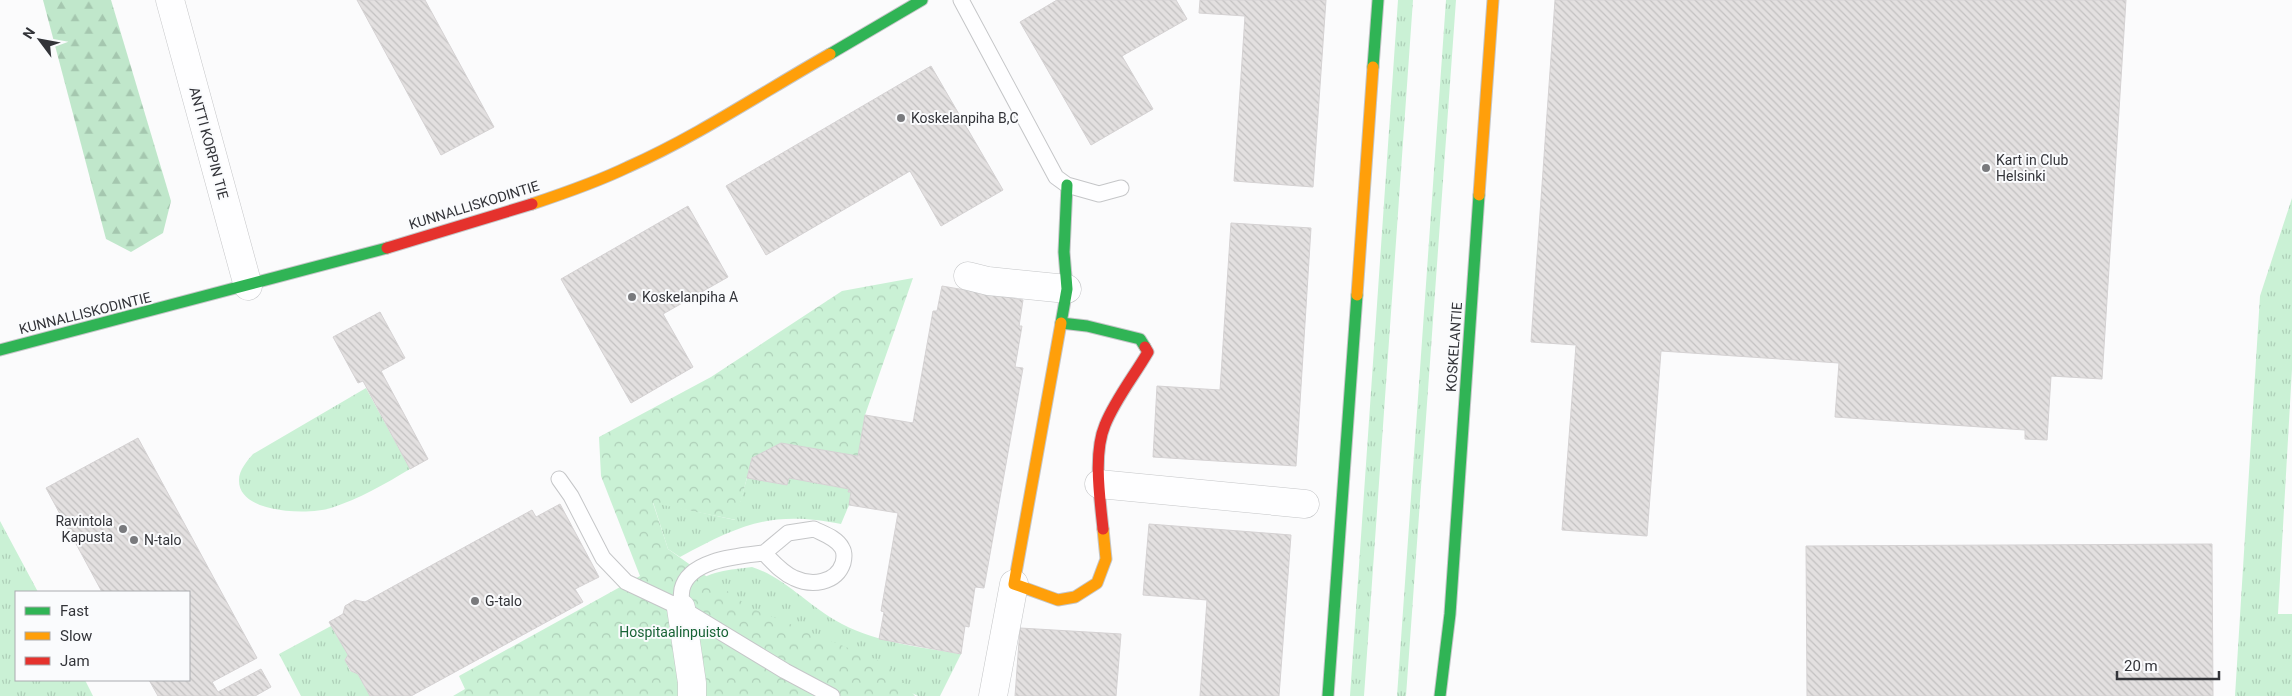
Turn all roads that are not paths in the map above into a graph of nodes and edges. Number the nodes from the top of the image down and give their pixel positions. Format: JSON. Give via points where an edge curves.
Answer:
{"nodes":[{"id":1,"x":170,"y":0,"type":"edge"},
{"id":2,"x":922,"y":0,"type":"edge"},
{"id":3,"x":961,"y":0,"type":"edge"},
{"id":4,"x":1378,"y":0,"type":"edge"},
{"id":5,"x":1493,"y":0,"type":"edge"},
{"id":6,"x":1067,"y":185,"type":"junction"},
{"id":7,"x":1121,"y":188,"type":"dead end"},
{"id":8,"x":968,"y":276,"type":"dead end"},
{"id":9,"x":248,"y":286,"type":"junction"},
{"id":10,"x":1067,"y":288,"type":"junction"},
{"id":11,"x":1061,"y":323,"type":"junction"},
{"id":12,"x":0,"y":350,"type":"edge"},
{"id":13,"x":559,"y":478,"type":"dead end"},
{"id":14,"x":1099,"y":484,"type":"junction"},
{"id":15,"x":1305,"y":504,"type":"dead end"},
{"id":16,"x":764,"y":553,"type":"junction"},
{"id":17,"x":1014,"y":584,"type":"junction"},
{"id":18,"x":681,"y":608,"type":"junction"},
{"id":19,"x":692,"y":696,"type":"edge"},
{"id":20,"x":832,"y":696,"type":"edge"},
{"id":21,"x":993,"y":696,"type":"edge"},
{"id":22,"x":1328,"y":696,"type":"edge"},
{"id":23,"x":1440,"y":696,"type":"edge"}],
"edges":[{"from":1,"to":9,"type":"street","name":"ANTTI KORPIN TIE"},
{"from":2,"to":9,"type":"street","name":"KUNNALLISKODINTIE","via":[[629,167],[579,188],[430,235]]},
{"from":3,"to":6,"type":"lane","via":[[1056,177]]},
{"from":4,"to":22,"type":"street"},
{"from":5,"to":23,"type":"street","name":"KOSKELANTIE","via":[[1450,614]]},
{"from":6,"to":7,"type":"lane","via":[[1099,194]]},
{"from":6,"to":10,"type":"street","via":[[1064,252]]},
{"from":8,"to":10,"type":"street","via":[[988,281]]},
{"from":9,"to":12,"type":"street","name":"KUNNALLISKODINTIE"},
{"from":10,"to":11,"type":"street"},
{"from":11,"to":14,"type":"street","via":[[1140,339],[1148,352],[1104,426]]},
{"from":11,"to":17,"type":"street"},
{"from":13,"to":18,"type":"lane","via":[[603,558],[626,582]]},
{"from":14,"to":15,"type":"street"},
{"from":14,"to":17,"type":"street","via":[[1106,559],[1097,583],[1075,597],[1058,600]]},
{"from":16,"to":16,"type":"lane","via":[[793,578],[810,582],[831,579],[840,572],[844,554],[835,540],[814,529],[788,533]]},
{"from":16,"to":18,"type":"lane","via":[[719,559],[693,572],[682,588]]},
{"from":17,"to":21,"type":"street"},
{"from":18,"to":19,"type":"street"},
{"from":18,"to":20,"type":"lane","via":[[784,671]]}]}
